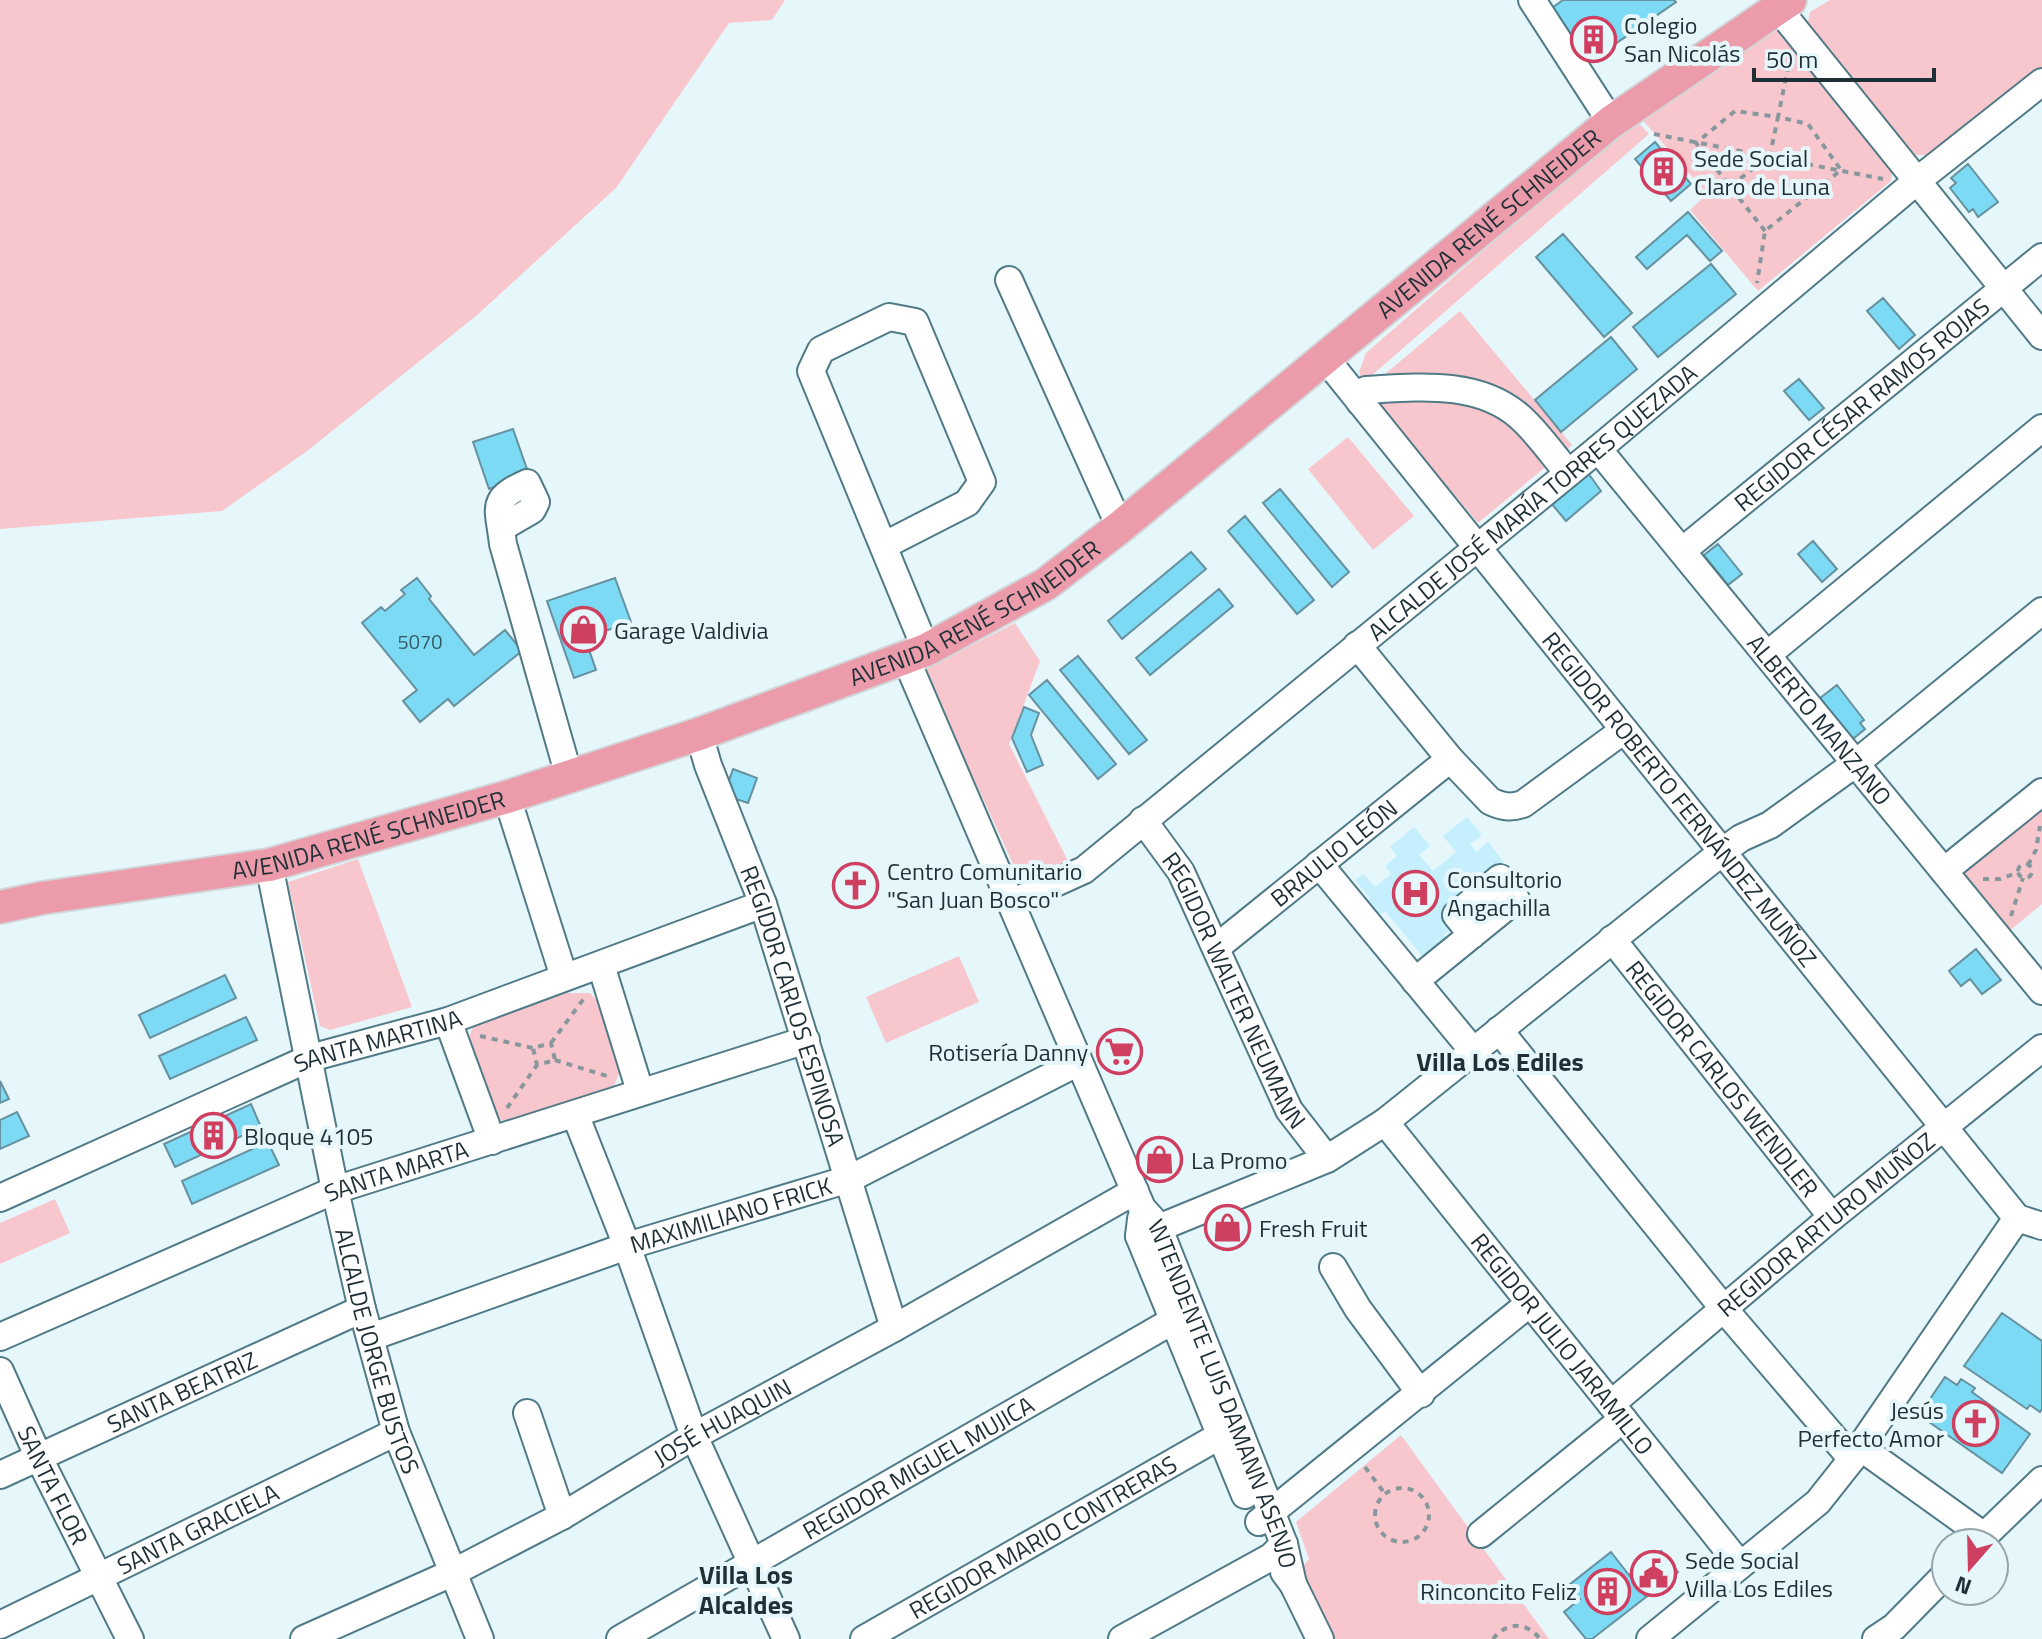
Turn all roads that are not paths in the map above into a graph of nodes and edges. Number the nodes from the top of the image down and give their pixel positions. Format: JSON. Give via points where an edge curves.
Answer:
{"nodes":[{"id":1,"x":1532,"y":0,"type":"edge"},
{"id":2,"x":1783,"y":3,"type":"edge"},
{"id":3,"x":2042,"y":82,"type":"edge"},
{"id":4,"x":1611,"y":122,"type":"junction"},
{"id":5,"x":1918,"y":180,"type":"junction"},
{"id":6,"x":2042,"y":257,"type":"edge"},
{"id":7,"x":1009,"y":280,"type":"dead end"},
{"id":8,"x":2004,"y":289,"type":"junction"},
{"id":9,"x":2042,"y":336,"type":"edge"},
{"id":10,"x":1325,"y":358,"type":"junction"},
{"id":11,"x":1360,"y":402,"type":"junction"},
{"id":12,"x":2042,"y":428,"type":"edge"},
{"id":13,"x":1598,"y":449,"type":"junction"},
{"id":14,"x":1568,"y":473,"type":"junction"},
{"id":15,"x":1120,"y":527,"type":"junction"},
{"id":16,"x":501,"y":528,"type":"dead end"},
{"id":17,"x":883,"y":546,"type":"junction"},
{"id":18,"x":1477,"y":547,"type":"junction"},
{"id":19,"x":1682,"y":551,"type":"junction"},
{"id":20,"x":2042,"y":611,"type":"edge"},
{"id":21,"x":1357,"y":645,"type":"junction"},
{"id":22,"x":916,"y":655,"type":"junction"},
{"id":23,"x":1767,"y":655,"type":"junction"},
{"id":24,"x":1624,"y":730,"type":"junction"},
{"id":25,"x":699,"y":734,"type":"junction"},
{"id":26,"x":1450,"y":759,"type":"junction"},
{"id":27,"x":1856,"y":763,"type":"junction"},
{"id":28,"x":569,"y":776,"type":"junction"},
{"id":29,"x":2042,"y":792,"type":"edge"},
{"id":30,"x":507,"y":797,"type":"junction"},
{"id":31,"x":1143,"y":820,"type":"junction"},
{"id":32,"x":1722,"y":852,"type":"junction"},
{"id":33,"x":1319,"y":864,"type":"junction"},
{"id":34,"x":269,"y":865,"type":"junction"},
{"id":35,"x":1950,"y":866,"type":"junction"},
{"id":36,"x":1011,"y":903,"type":"junction"},
{"id":37,"x":763,"y":904,"type":"junction"},
{"id":38,"x":0,"y":907,"type":"edge"},
{"id":39,"x":1472,"y":935,"type":"dead end"},
{"id":40,"x":1612,"y":939,"type":"junction"},
{"id":41,"x":1217,"y":947,"type":"junction"},
{"id":42,"x":601,"y":965,"type":"junction"},
{"id":43,"x":564,"y":977,"type":"junction"},
{"id":44,"x":1415,"y":981,"type":"junction"},
{"id":45,"x":2042,"y":991,"type":"edge"},
{"id":46,"x":448,"y":1021,"type":"junction"},
{"id":47,"x":1499,"y":1030,"type":"junction"},
{"id":48,"x":806,"y":1040,"type":"junction"},
{"id":49,"x":2042,"y":1048,"type":"edge"},
{"id":50,"x":1474,"y":1052,"type":"junction"},
{"id":51,"x":310,"y":1058,"type":"junction"},
{"id":52,"x":1079,"y":1062,"type":"junction"},
{"id":53,"x":640,"y":1091,"type":"junction"},
{"id":54,"x":575,"y":1114,"type":"junction"},
{"id":55,"x":1385,"y":1122,"type":"junction"},
{"id":56,"x":1944,"y":1128,"type":"junction"},
{"id":57,"x":492,"y":1141,"type":"junction"},
{"id":58,"x":1327,"y":1159,"type":"junction"},
{"id":59,"x":849,"y":1179,"type":"junction"},
{"id":60,"x":335,"y":1190,"type":"junction"},
{"id":61,"x":0,"y":1198,"type":"edge"},
{"id":62,"x":1144,"y":1215,"type":"junction"},
{"id":63,"x":1832,"y":1217,"type":"junction"},
{"id":64,"x":2029,"y":1222,"type":"edge"},
{"id":65,"x":627,"y":1246,"type":"junction"},
{"id":66,"x":1333,"y":1267,"type":"dead end"},
{"id":67,"x":1530,"y":1303,"type":"junction"},
{"id":68,"x":362,"y":1309,"type":"junction"},
{"id":69,"x":1724,"y":1309,"type":"junction"},
{"id":70,"x":1174,"y":1320,"type":"junction"},
{"id":71,"x":894,"y":1328,"type":"junction"},
{"id":72,"x":0,"y":1337,"type":"edge"},
{"id":73,"x":371,"y":1337,"type":"junction"},
{"id":74,"x":0,"y":1371,"type":"edge"},
{"id":75,"x":1421,"y":1394,"type":"junction"},
{"id":76,"x":1617,"y":1411,"type":"junction"},
{"id":77,"x":527,"y":1413,"type":"dead end"},
{"id":78,"x":396,"y":1432,"type":"junction"},
{"id":79,"x":1221,"y":1435,"type":"junction"},
{"id":80,"x":694,"y":1436,"type":"junction"},
{"id":81,"x":1856,"y":1453,"type":"junction"},
{"id":82,"x":39,"y":1458,"type":"junction"},
{"id":83,"x":0,"y":1475,"type":"edge"},
{"id":84,"x":2042,"y":1480,"type":"edge"},
{"id":85,"x":562,"y":1516,"type":"junction"},
{"id":86,"x":1264,"y":1518,"type":"junction"},
{"id":87,"x":1961,"y":1527,"type":"edge"},
{"id":88,"x":1993,"y":1527,"type":"edge"},
{"id":89,"x":1481,"y":1534,"type":"dead end"},
{"id":90,"x":1277,"y":1550,"type":"junction"},
{"id":91,"x":751,"y":1562,"type":"junction"},
{"id":92,"x":1740,"y":1565,"type":"junction"},
{"id":93,"x":452,"y":1573,"type":"junction"},
{"id":94,"x":99,"y":1575,"type":"junction"},
{"id":95,"x":1930,"y":1590,"type":"edge"},
{"id":96,"x":0,"y":1625,"type":"edge"},
{"id":97,"x":1137,"y":1635,"type":"edge"},
{"id":98,"x":130,"y":1639,"type":"edge"},
{"id":99,"x":304,"y":1639,"type":"edge"},
{"id":100,"x":480,"y":1639,"type":"edge"},
{"id":101,"x":620,"y":1639,"type":"edge"},
{"id":102,"x":786,"y":1639,"type":"edge"},
{"id":103,"x":864,"y":1639,"type":"edge"},
{"id":104,"x":1320,"y":1639,"type":"edge"},
{"id":105,"x":1650,"y":1639,"type":"edge"},
{"id":106,"x":1876,"y":1639,"type":"edge"}],
"edges":[{"from":1,"to":4,"type":"street"},
{"from":2,"to":4,"type":"main road","name":"AVENIDA RENÉ SCHNEIDER"},
{"from":2,"to":5,"type":"street"},
{"from":3,"to":5,"type":"street","name":"ALCALDE JOSÉ MARÍA TORRES QUEZADA"},
{"from":4,"to":10,"type":"main road","name":"AVENIDA RENÉ SCHNEIDER"},
{"from":5,"to":8,"type":"street"},
{"from":5,"to":13,"type":"street","name":"ALCALDE JOSÉ MARÍA TORRES QUEZADA"},
{"from":6,"to":8,"type":"street","name":"REGIDOR CÉSAR RAMOS ROJAS"},
{"from":7,"to":15,"type":"street"},
{"from":8,"to":9,"type":"street"},
{"from":8,"to":19,"type":"street","name":"REGIDOR CÉSAR RAMOS ROJAS"},
{"from":10,"to":11,"type":"street","name":"REGIDOR ROBERTO FERNÁNDEZ MUÑOZ"},
{"from":10,"to":15,"type":"main road","name":"AVENIDA RENÉ SCHNEIDER"},
{"from":11,"to":14,"type":"street","via":[[1366,390],[1463,390],[1503,404],[1517,415]]},
{"from":11,"to":18,"type":"street","name":"REGIDOR ROBERTO FERNÁNDEZ MUÑOZ"},
{"from":12,"to":23,"type":"street"},
{"from":13,"to":14,"type":"street","name":"ALCALDE JOSÉ MARÍA TORRES QUEZADA"},
{"from":13,"to":19,"type":"street","name":"ALBERTO MANZANO"},
{"from":14,"to":18,"type":"street","name":"ALCALDE JOSÉ MARÍA TORRES QUEZADA"},
{"from":15,"to":22,"type":"main road","name":"AVENIDA RENÉ SCHNEIDER","via":[[1046,584]]},
{"from":16,"to":28,"type":"street"},
{"from":17,"to":17,"type":"street","name":"INTENDENTE LUIS DAMANN ASENJO","via":[[967,503],[982,482],[915,322],[889,317],[821,350],[811,371]]},
{"from":17,"to":22,"type":"street","name":"INTENDENTE LUIS DAMANN ASENJO"},
{"from":18,"to":21,"type":"street","name":"ALCALDE JOSÉ MARÍA TORRES QUEZADA"},
{"from":18,"to":24,"type":"street","name":"REGIDOR ROBERTO FERNÁNDEZ MUÑOZ"},
{"from":19,"to":23,"type":"street","name":"ALBERTO MANZANO"},
{"from":20,"to":27,"type":"street","name":"JOSÉ HUAQUIN"},
{"from":21,"to":26,"type":"street"},
{"from":21,"to":31,"type":"street","name":"ALCALDE JOSÉ MARÍA TORRES QUEZADA"},
{"from":22,"to":25,"type":"main road","name":"AVENIDA RENÉ SCHNEIDER"},
{"from":22,"to":36,"type":"street","name":"INTENDENTE LUIS DAMANN ASENJO"},
{"from":23,"to":27,"type":"street","name":"ALBERTO MANZANO"},
{"from":24,"to":26,"type":"street","via":[[1515,807],[1490,801]]},
{"from":24,"to":32,"type":"street","name":"REGIDOR ROBERTO FERNÁNDEZ MUÑOZ"},
{"from":25,"to":28,"type":"main road","name":"AVENIDA RENÉ SCHNEIDER"},
{"from":25,"to":37,"type":"street","name":"REGIDOR CARLOS ESPINOSA"},
{"from":26,"to":33,"type":"street","name":"BRAULIO LEÓN"},
{"from":27,"to":32,"type":"street","name":"JOSÉ HUAQUIN","via":[[1770,825]]},
{"from":27,"to":35,"type":"street","name":"ALBERTO MANZANO"},
{"from":28,"to":30,"type":"main road","name":"AVENIDA RENÉ SCHNEIDER"},
{"from":29,"to":35,"type":"street"},
{"from":30,"to":34,"type":"main road","name":"AVENIDA RENÉ SCHNEIDER"},
{"from":30,"to":43,"type":"street"},
{"from":31,"to":36,"type":"street","name":"ALCALDE JOSÉ MARÍA TORRES QUEZADA","via":[[1084,870]]},
{"from":31,"to":41,"type":"street","name":"REGIDOR WALTER NEUMANN","via":[[1181,872]]},
{"from":32,"to":40,"type":"street","name":"JOSÉ HUAQUIN"},
{"from":32,"to":56,"type":"street","name":"REGIDOR ROBERTO FERNÁNDEZ MUÑOZ"},
{"from":33,"to":41,"type":"street","name":"BRAULIO LEÓN"},
{"from":33,"to":44,"type":"street"},
{"from":34,"to":38,"type":"main road","name":"AVENIDA RENÉ SCHNEIDER"},
{"from":34,"to":51,"type":"street","name":"ALCALDE JORGE BUSTOS"},
{"from":35,"to":45,"type":"street","name":"ALBERTO MANZANO"},
{"from":36,"to":52,"type":"street","name":"INTENDENTE LUIS DAMANN ASENJO"},
{"from":37,"to":42,"type":"street","name":"SANTA MARTINA"},
{"from":37,"to":48,"type":"street","name":"REGIDOR CARLOS ESPINOSA"},
{"from":39,"to":44,"type":"street"},
{"from":40,"to":47,"type":"street","name":"JOSÉ HUAQUIN"},
{"from":40,"to":63,"type":"street","name":"REGIDOR CARLOS WENDLER"},
{"from":41,"to":58,"type":"street","name":"REGIDOR WALTER NEUMANN","via":[[1289,1110]]},
{"from":42,"to":43,"type":"street","name":"SANTA MARTINA"},
{"from":42,"to":53,"type":"street"},
{"from":43,"to":46,"type":"street","name":"SANTA MARTINA"},
{"from":44,"to":50,"type":"street"},
{"from":46,"to":51,"type":"street","name":"SANTA MARTINA"},
{"from":46,"to":57,"type":"street"},
{"from":47,"to":50,"type":"street","name":"JOSÉ HUAQUIN"},
{"from":47,"to":69,"type":"street"},
{"from":48,"to":53,"type":"street","name":"SANTA MARTA"},
{"from":48,"to":59,"type":"street","name":"REGIDOR CARLOS ESPINOSA"},
{"from":49,"to":56,"type":"street","name":"REGIDOR ARTURO MUÑOZ"},
{"from":50,"to":55,"type":"street","name":"JOSÉ HUAQUIN"},
{"from":51,"to":60,"type":"street","name":"ALCALDE JORGE BUSTOS"},
{"from":51,"to":61,"type":"street","name":"SANTA MARTINA"},
{"from":52,"to":59,"type":"street","name":"MAXIMILIANO FRICK"},
{"from":52,"to":62,"type":"street","name":"INTENDENTE LUIS DAMANN ASENJO"},
{"from":53,"to":54,"type":"street","name":"SANTA MARTA"},
{"from":54,"to":57,"type":"street","name":"SANTA MARTA"},
{"from":54,"to":65,"type":"street"},
{"from":55,"to":58,"type":"street","name":"JOSÉ HUAQUIN"},
{"from":55,"to":67,"type":"street","name":"REGIDOR JULIO JARAMILLO"},
{"from":56,"to":63,"type":"street","name":"REGIDOR ARTURO MUÑOZ"},
{"from":56,"to":64,"type":"street","name":"REGIDOR ROBERTO FERNÁNDEZ MUÑOZ"},
{"from":57,"to":60,"type":"street","name":"SANTA MARTA"},
{"from":58,"to":62,"type":"street","name":"JOSÉ HUAQUIN"},
{"from":59,"to":65,"type":"street","name":"MAXIMILIANO FRICK"},
{"from":59,"to":71,"type":"street","name":"REGIDOR CARLOS ESPINOSA"},
{"from":60,"to":68,"type":"street","name":"ALCALDE JORGE BUSTOS"},
{"from":60,"to":72,"type":"street","name":"SANTA MARTA"},
{"from":62,"to":70,"type":"street","name":"INTENDENTE LUIS DAMANN ASENJO"},
{"from":62,"to":71,"type":"street","name":"JOSÉ HUAQUIN"},
{"from":62,"to":86,"type":"street","name":"INTENDENTE LUIS DAMANN ASENJO"},
{"from":63,"to":69,"type":"street","name":"REGIDOR ARTURO MUÑOZ"},
{"from":64,"to":81,"type":"street"},
{"from":65,"to":73,"type":"street","name":"MAXIMILIANO FRICK"},
{"from":65,"to":80,"type":"street"},
{"from":66,"to":75,"type":"street"},
{"from":67,"to":75,"type":"street"},
{"from":67,"to":76,"type":"street","name":"REGIDOR JULIO JARAMILLO"},
{"from":68,"to":73,"type":"street","name":"ALCALDE JORGE BUSTOS"},
{"from":68,"to":82,"type":"street","name":"SANTA BEATRIZ"},
{"from":69,"to":76,"type":"street","name":"REGIDOR ARTURO MUÑOZ"},
{"from":69,"to":81,"type":"street"},
{"from":70,"to":79,"type":"street","name":"INTENDENTE LUIS DAMANN ASENJO"},
{"from":70,"to":91,"type":"street","name":"REGIDOR MIGUEL MUJICA"},
{"from":71,"to":80,"type":"street","name":"JOSÉ HUAQUIN"},
{"from":73,"to":78,"type":"street","name":"ALCALDE JORGE BUSTOS"},
{"from":74,"to":82,"type":"street","name":"SANTA FLOR"},
{"from":75,"to":86,"type":"street"},
{"from":76,"to":89,"type":"street","name":"REGIDOR ARTURO MUÑOZ"},
{"from":76,"to":92,"type":"street","name":"REGIDOR JULIO JARAMILLO"},
{"from":77,"to":85,"type":"street"},
{"from":78,"to":93,"type":"street","name":"ALCALDE JORGE BUSTOS"},
{"from":78,"to":94,"type":"street","name":"SANTA GRACIELA"},
{"from":79,"to":86,"type":"street","name":"INTENDENTE LUIS DAMANN ASENJO"},
{"from":79,"to":103,"type":"street","name":"REGIDOR MARIO CONTRERAS"},
{"from":80,"to":85,"type":"street","name":"JOSÉ HUAQUIN"},
{"from":80,"to":91,"type":"street"},
{"from":81,"to":87,"type":"street"},
{"from":81,"to":92,"type":"street","via":[[1818,1502]]},
{"from":82,"to":83,"type":"street","name":"SANTA BEATRIZ"},
{"from":82,"to":94,"type":"street","name":"SANTA FLOR"},
{"from":84,"to":88,"type":"street"},
{"from":85,"to":93,"type":"street","name":"JOSÉ HUAQUIN"},
{"from":86,"to":90,"type":"street","name":"INTENDENTE LUIS DAMANN ASENJO"},
{"from":90,"to":97,"type":"street"},
{"from":90,"to":104,"type":"street","name":"INTENDENTE LUIS DAMANN ASENJO"},
{"from":91,"to":101,"type":"street","name":"REGIDOR MIGUEL MUJICA"},
{"from":91,"to":102,"type":"street"},
{"from":92,"to":105,"type":"street"},
{"from":93,"to":99,"type":"street","name":"JOSÉ HUAQUIN"},
{"from":93,"to":100,"type":"street","name":"ALCALDE JORGE BUSTOS"},
{"from":94,"to":96,"type":"street","name":"SANTA GRACIELA"},
{"from":94,"to":98,"type":"street","name":"SANTA FLOR"},
{"from":95,"to":106,"type":"street"}]}
